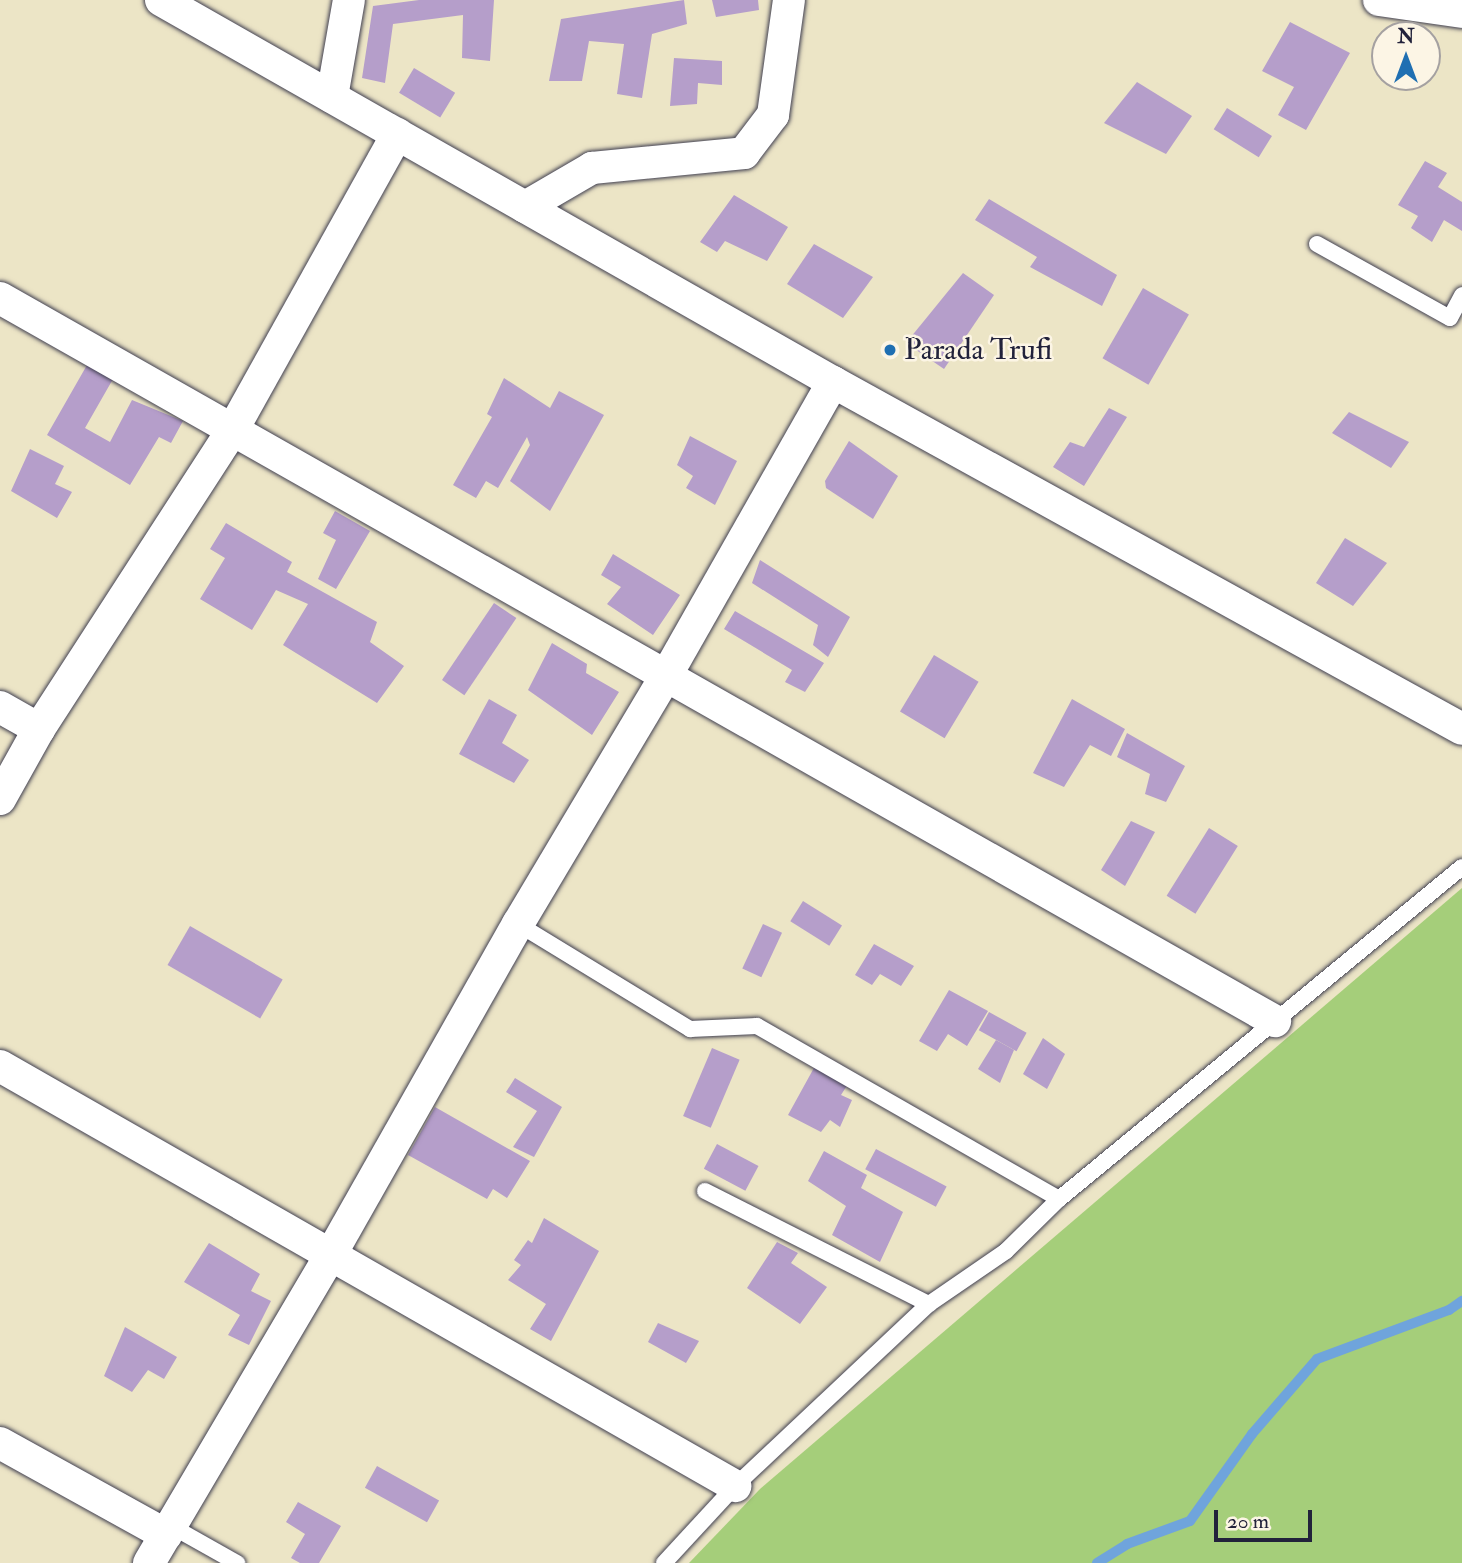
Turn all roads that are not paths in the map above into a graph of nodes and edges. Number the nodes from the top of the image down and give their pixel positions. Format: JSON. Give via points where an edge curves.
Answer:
{"nodes":[{"id":1,"x":162,"y":0,"type":"edge"},
{"id":2,"x":349,"y":0,"type":"edge"},
{"id":3,"x":789,"y":0,"type":"edge"},
{"id":4,"x":1379,"y":0,"type":"edge"},
{"id":5,"x":1462,"y":12,"type":"edge"},
{"id":6,"x":332,"y":97,"type":"junction"},
{"id":7,"x":397,"y":134,"type":"junction"},
{"id":8,"x":525,"y":207,"type":"junction"},
{"id":9,"x":1317,"y":244,"type":"dead end"},
{"id":10,"x":1462,"y":295,"type":"edge"},
{"id":11,"x":0,"y":298,"type":"edge"},
{"id":12,"x":833,"y":382,"type":"junction"},
{"id":13,"x":232,"y":431,"type":"junction"},
{"id":14,"x":666,"y":676,"type":"junction"},
{"id":15,"x":0,"y":707,"type":"edge"},
{"id":16,"x":39,"y":729,"type":"junction"},
{"id":17,"x":1462,"y":729,"type":"edge"},
{"id":18,"x":0,"y":799,"type":"edge"},
{"id":19,"x":1462,"y":867,"type":"edge"},
{"id":20,"x":518,"y":924,"type":"junction"},
{"id":21,"x":1275,"y":1021,"type":"junction"},
{"id":22,"x":0,"y":1066,"type":"edge"},
{"id":23,"x":705,"y":1191,"type":"dead end"},
{"id":24,"x":1059,"y":1199,"type":"junction"},
{"id":25,"x":330,"y":1256,"type":"junction"},
{"id":26,"x":929,"y":1304,"type":"junction"},
{"id":27,"x":0,"y":1443,"type":"edge"},
{"id":28,"x":736,"y":1486,"type":"junction"},
{"id":29,"x":169,"y":1530,"type":"junction"},
{"id":30,"x":149,"y":1563,"type":"edge"},
{"id":31,"x":237,"y":1563,"type":"edge"},
{"id":32,"x":664,"y":1563,"type":"edge"}],
"edges":[{"from":1,"to":6,"type":"street"},
{"from":2,"to":6,"type":"street"},
{"from":3,"to":8,"type":"street","via":[[773,115],[744,153],[592,168]]},
{"from":4,"to":5,"type":"street"},
{"from":6,"to":7,"type":"street"},
{"from":7,"to":8,"type":"street"},
{"from":7,"to":13,"type":"street"},
{"from":8,"to":12,"type":"street"},
{"from":9,"to":10,"type":"lane","via":[[1450,318]]},
{"from":11,"to":13,"type":"street"},
{"from":12,"to":14,"type":"street"},
{"from":12,"to":17,"type":"street"},
{"from":13,"to":14,"type":"street"},
{"from":13,"to":16,"type":"street"},
{"from":14,"to":20,"type":"street"},
{"from":14,"to":21,"type":"street"},
{"from":15,"to":16,"type":"street"},
{"from":16,"to":18,"type":"street"},
{"from":19,"to":21,"type":"lane"},
{"from":20,"to":24,"type":"lane","via":[[690,1029],[757,1026]]},
{"from":20,"to":25,"type":"street"},
{"from":21,"to":24,"type":"lane"},
{"from":22,"to":25,"type":"street"},
{"from":23,"to":26,"type":"lane"},
{"from":24,"to":26,"type":"lane","via":[[1006,1251]]},
{"from":25,"to":28,"type":"street"},
{"from":25,"to":29,"type":"street"},
{"from":26,"to":28,"type":"lane"},
{"from":27,"to":29,"type":"street"},
{"from":28,"to":32,"type":"lane"},
{"from":29,"to":30,"type":"street"},
{"from":29,"to":31,"type":"lane"}]}
